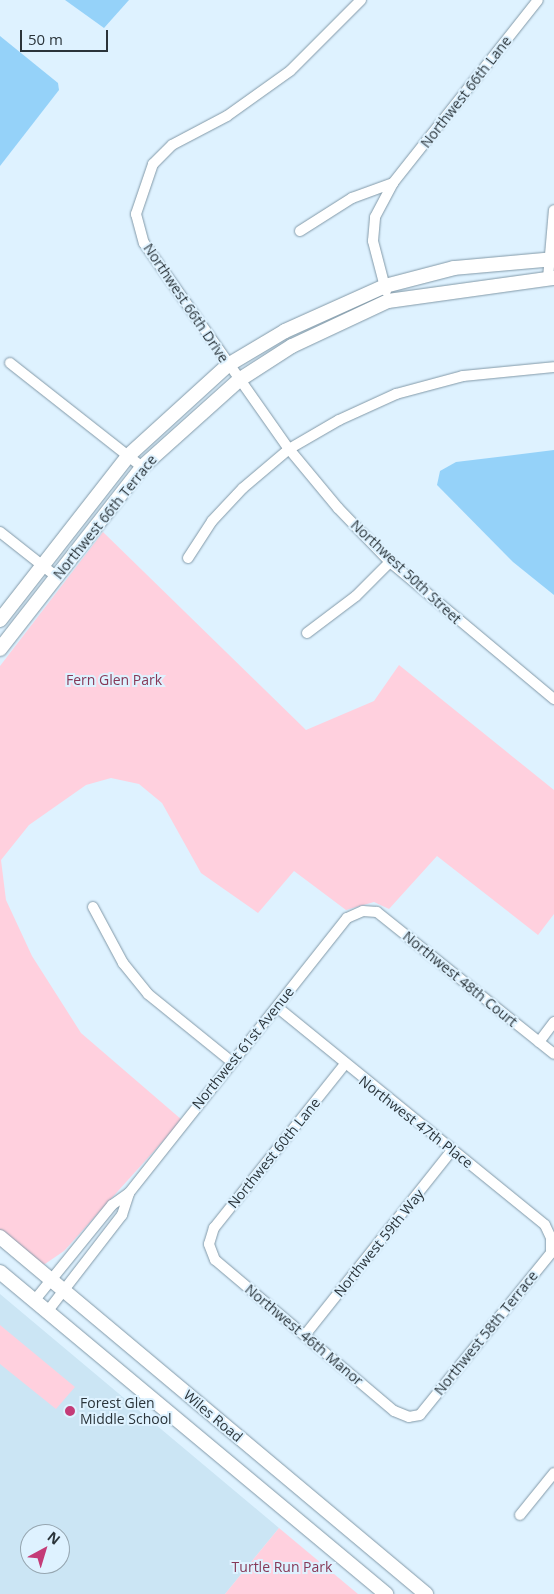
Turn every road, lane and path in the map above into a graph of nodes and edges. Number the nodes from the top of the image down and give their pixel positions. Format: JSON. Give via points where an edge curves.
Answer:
{"nodes":[{"id":1,"x":361,"y":0,"type":"edge"},
{"id":2,"x":538,"y":0,"type":"edge"},
{"id":3,"x":393,"y":183,"type":"junction"},
{"id":4,"x":554,"y":210,"type":"edge"},
{"id":5,"x":300,"y":231,"type":"dead end"},
{"id":6,"x":552,"y":260,"type":"edge"},
{"id":7,"x":551,"y":278,"type":"edge"},
{"id":8,"x":385,"y":286,"type":"junction"},
{"id":9,"x":388,"y":301,"type":"junction"},
{"id":10,"x":10,"y":363,"type":"dead end"},
{"id":11,"x":228,"y":364,"type":"junction"},
{"id":12,"x":554,"y":367,"type":"edge"},
{"id":13,"x":239,"y":380,"type":"junction"},
{"id":14,"x":289,"y":449,"type":"junction"},
{"id":15,"x":128,"y":456,"type":"junction"},
{"id":16,"x":142,"y":467,"type":"junction"},
{"id":17,"x":0,"y":532,"type":"edge"},
{"id":18,"x":188,"y":558,"type":"dead end"},
{"id":19,"x":390,"y":562,"type":"junction"},
{"id":20,"x":43,"y":566,"type":"junction"},
{"id":21,"x":57,"y":576,"type":"junction"},
{"id":22,"x":0,"y":620,"type":"edge"},
{"id":23,"x":307,"y":633,"type":"dead end"},
{"id":24,"x":0,"y":649,"type":"edge"},
{"id":25,"x":554,"y":699,"type":"edge"},
{"id":26,"x":93,"y":907,"type":"dead end"},
{"id":27,"x":362,"y":911,"type":"joint"},
{"id":28,"x":277,"y":1007,"type":"junction"},
{"id":29,"x":554,"y":1022,"type":"edge"},
{"id":30,"x":539,"y":1042,"type":"junction"},
{"id":31,"x":554,"y":1054,"type":"edge"},
{"id":32,"x":232,"y":1062,"type":"junction"},
{"id":33,"x":344,"y":1065,"type":"junction"},
{"id":34,"x":452,"y":1150,"type":"junction"},
{"id":35,"x":129,"y":1192,"type":"junction"},
{"id":36,"x":0,"y":1238,"type":"edge"},
{"id":37,"x":551,"y":1238,"type":"joint"},
{"id":38,"x":209,"y":1244,"type":"joint"},
{"id":39,"x":0,"y":1272,"type":"edge"},
{"id":40,"x":50,"y":1279,"type":"junction"},
{"id":41,"x":63,"y":1291,"type":"junction"},
{"id":42,"x":34,"y":1301,"type":"junction"},
{"id":43,"x":47,"y":1312,"type":"junction"},
{"id":44,"x":305,"y":1335,"type":"junction"},
{"id":45,"x":409,"y":1417,"type":"joint"},
{"id":46,"x":554,"y":1473,"type":"edge"},
{"id":47,"x":520,"y":1515,"type":"dead end"},
{"id":48,"x":386,"y":1594,"type":"edge"},
{"id":49,"x":426,"y":1594,"type":"edge"}],
"edges":[{"from":1,"to":11,"type":"street","name":"Northwest 66th Drive","via":[[290,71],[227,116],[172,145],[153,164],[142,188],[136,214],[144,243]]},
{"from":2,"to":3,"type":"street","name":"Northwest 66th Lane"},
{"from":3,"to":5,"type":"street","via":[[352,198]]},
{"from":3,"to":8,"type":"street","name":"Northwest 66th Lane","via":[[375,217],[373,241]]},
{"from":4,"to":6,"type":"street"},
{"from":6,"to":7,"type":"street"},
{"from":6,"to":8,"type":"street","name":"Northwest 66th Terrace","via":[[454,268]]},
{"from":7,"to":9,"type":"street","name":"Northwest 66th Terrace"},
{"from":8,"to":9,"type":"street","name":"Northwest 66th Lane"},
{"from":8,"to":11,"type":"street","name":"Northwest 66th Terrace","via":[[285,332]]},
{"from":9,"to":13,"type":"street","name":"Northwest 66th Terrace","via":[[292,346]]},
{"from":10,"to":15,"type":"street"},
{"from":11,"to":13,"type":"street","name":"Northwest 66th Drive"},
{"from":11,"to":15,"type":"street","name":"Northwest 66th Terrace"},
{"from":12,"to":14,"type":"street","via":[[463,376],[396,394]]},
{"from":13,"to":14,"type":"street","name":"Northwest 50th Street"},
{"from":13,"to":16,"type":"street","name":"Northwest 66th Terrace"},
{"from":14,"to":18,"type":"street","via":[[242,488],[212,521]]},
{"from":14,"to":19,"type":"street","name":"Northwest 50th Street"},
{"from":15,"to":16,"type":"street"},
{"from":15,"to":20,"type":"street","name":"Northwest 66th Terrace"},
{"from":16,"to":21,"type":"street","name":"Northwest 66th Terrace"},
{"from":17,"to":20,"type":"street"},
{"from":19,"to":23,"type":"street","via":[[356,596]]},
{"from":19,"to":25,"type":"street","name":"Northwest 50th Street"},
{"from":20,"to":21,"type":"street"},
{"from":20,"to":22,"type":"street","name":"Northwest 66th Terrace"},
{"from":21,"to":24,"type":"street","name":"Northwest 66th Terrace"},
{"from":26,"to":32,"type":"street","via":[[123,963],[148,994]]},
{"from":27,"to":28,"type":"street","name":"Northwest 61st Avenue","via":[[347,918]]},
{"from":27,"to":30,"type":"street","name":"Northwest 48th Court","via":[[377,912]]},
{"from":28,"to":32,"type":"street","name":"Northwest 61st Avenue"},
{"from":28,"to":33,"type":"street","name":"Northwest 47th Place"},
{"from":29,"to":30,"type":"street"},
{"from":30,"to":31,"type":"street","name":"Northwest 48th Court"},
{"from":32,"to":35,"type":"street","name":"Northwest 61st Avenue"},
{"from":33,"to":34,"type":"street","name":"Northwest 47th Place"},
{"from":33,"to":38,"type":"street","name":"Northwest 60th Lane","via":[[214,1228]]},
{"from":34,"to":37,"type":"street","name":"Northwest 47th Place","via":[[545,1225]]},
{"from":34,"to":44,"type":"street","name":"Northwest 59th Way"},
{"from":35,"to":40,"type":"street","name":"Northwest 61st Avenue","via":[[112,1205]]},
{"from":35,"to":41,"type":"street","name":"Northwest 61st Avenue","via":[[122,1215]]},
{"from":36,"to":40,"type":"street","name":"Wiles Road"},
{"from":37,"to":45,"type":"street","name":"Northwest 58th Terrace","via":[[551,1253],[420,1415]]},
{"from":38,"to":44,"type":"street","name":"Northwest 46th Manor","via":[[215,1260]]},
{"from":39,"to":42,"type":"street","name":"Wiles Road"},
{"from":40,"to":41,"type":"street","name":"Wiles Road"},
{"from":40,"to":42,"type":"street","name":"Northwest 61st Avenue"},
{"from":41,"to":43,"type":"street","name":"Northwest 61st Avenue"},
{"from":41,"to":49,"type":"street","name":"Wiles Road"},
{"from":42,"to":43,"type":"street","name":"Wiles Road"},
{"from":43,"to":48,"type":"street","name":"Wiles Road"},
{"from":44,"to":45,"type":"street","name":"Northwest 46th Manor","via":[[394,1411]]},
{"from":46,"to":47,"type":"street"}]}
